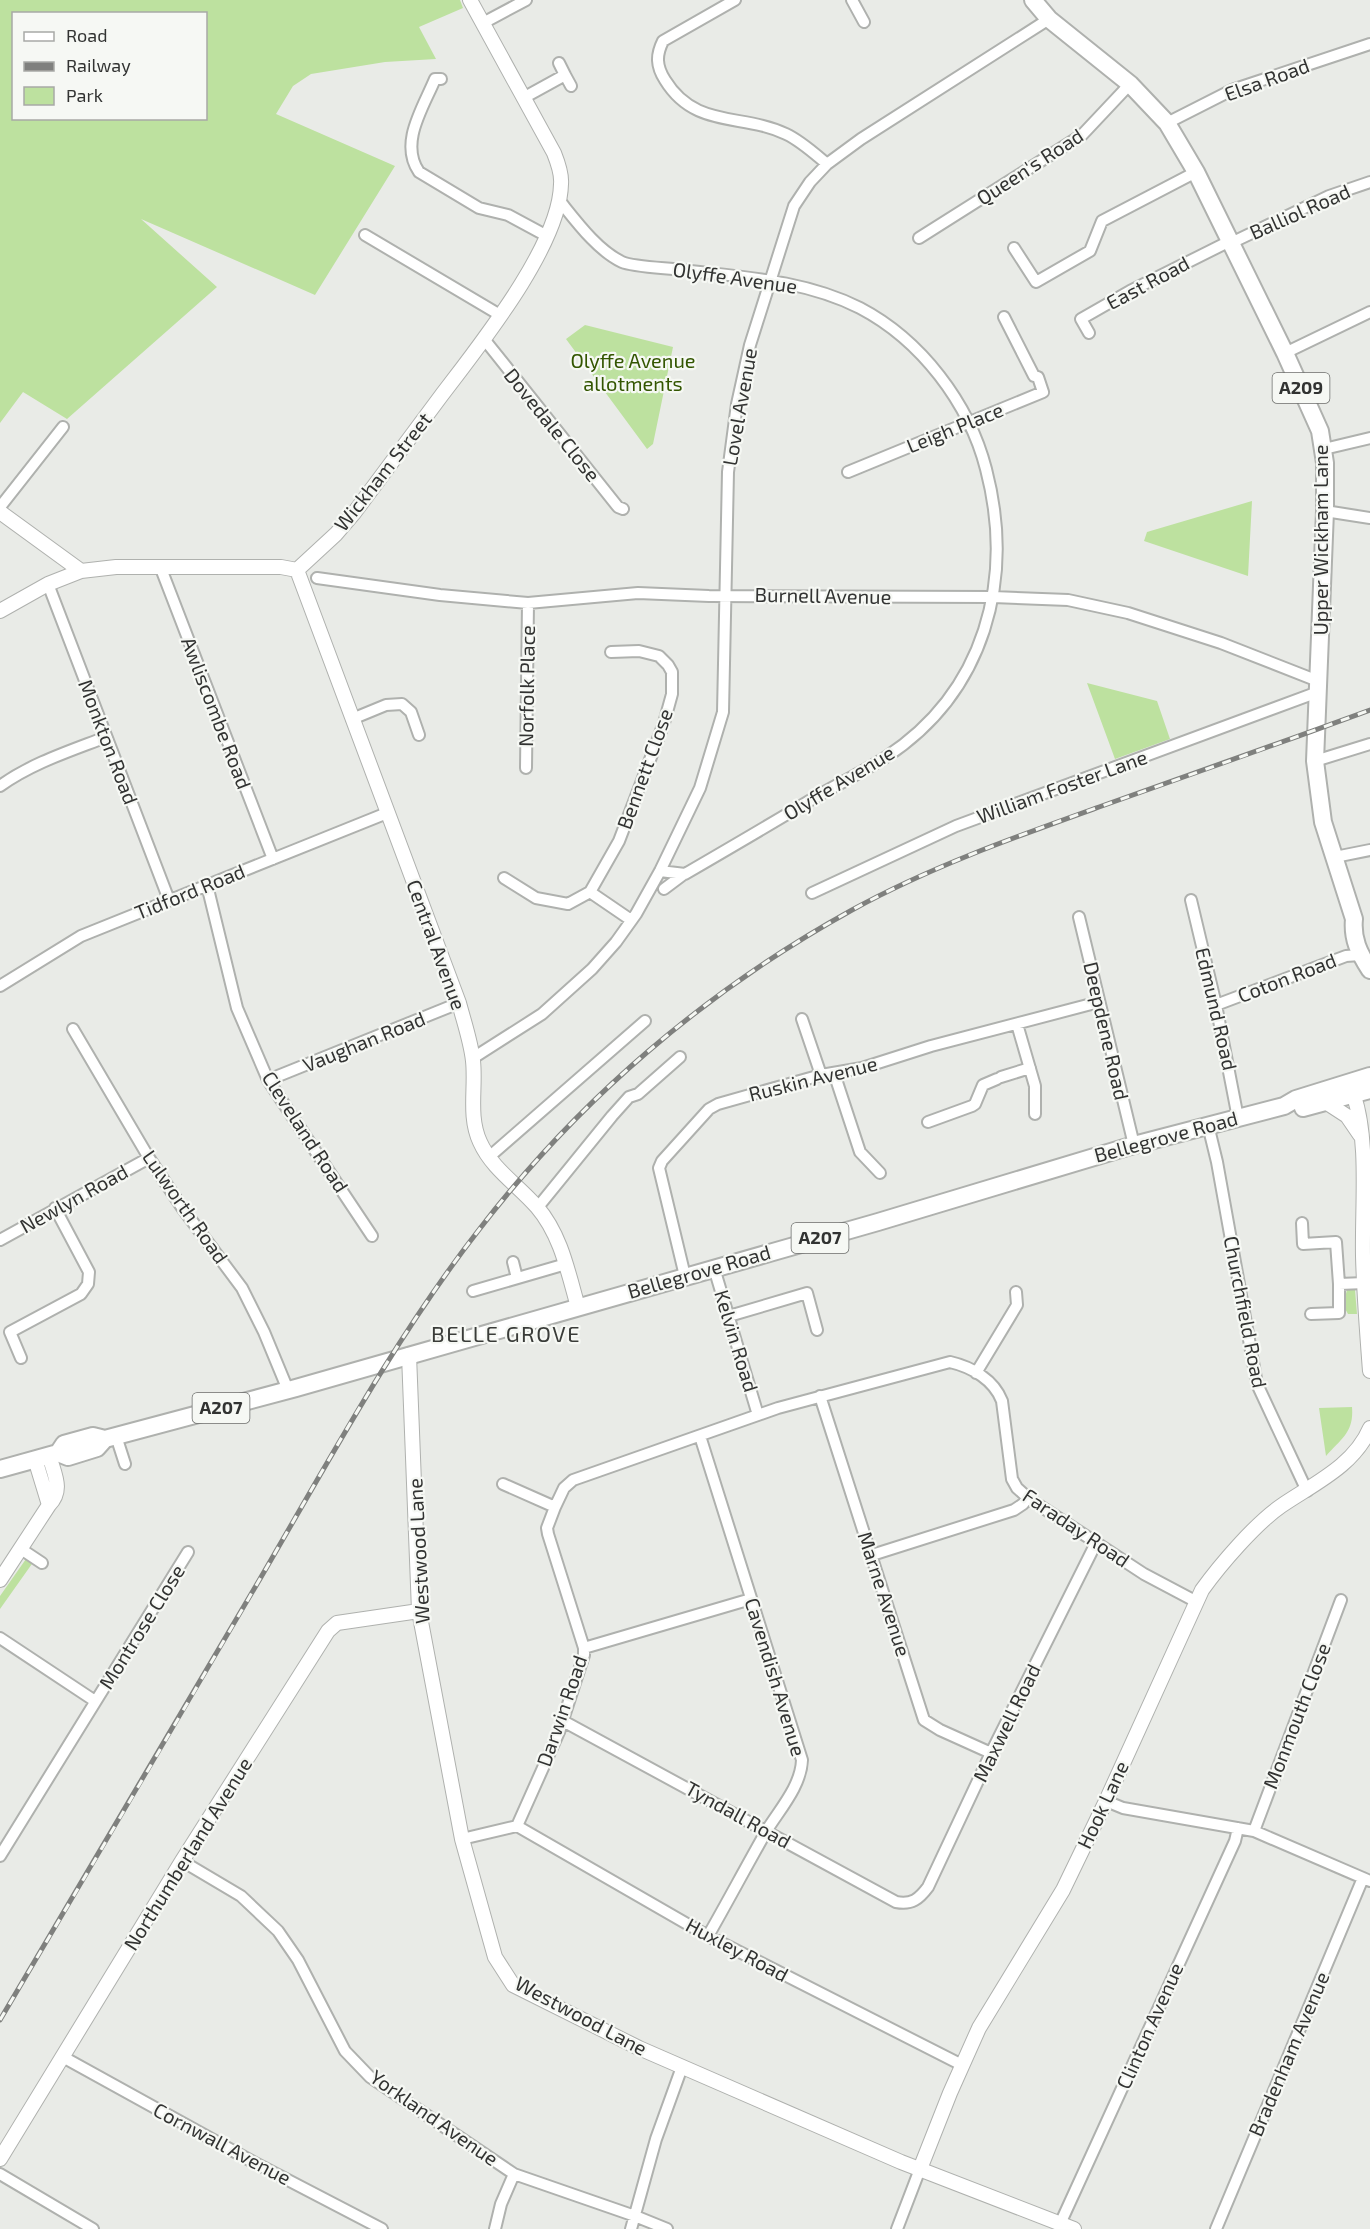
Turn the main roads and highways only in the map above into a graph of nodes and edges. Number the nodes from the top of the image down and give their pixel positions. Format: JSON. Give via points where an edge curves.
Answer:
{"nodes":[{"id":1,"x":1032,"y":0,"type":"edge"},
{"id":2,"x":1354,"y":919,"type":"junction"},
{"id":3,"x":1370,"y":969,"type":"edge"},
{"id":4,"x":1370,"y":1076,"type":"edge"},
{"id":5,"x":1362,"y":1093,"type":"edge"},
{"id":6,"x":1326,"y":1097,"type":"junction"},
{"id":7,"x":0,"y":1469,"type":"edge"}],
"edges":[{"from":1,"to":2,"type":"main road","name":"Upper Wickham Lane","number":"A209","via":[[1049,19],[1130,84],[1167,123],[1196,172],[1314,415],[1324,449],[1325,511],[1315,761],[1323,822]]},
{"from":2,"to":3,"type":"main road","name":"Upper Wickham Lane","number":"A209","via":[[1353,933],[1360,955]]},
{"from":2,"to":3,"type":"main road","name":"Upper Wickham Lane","number":"A209","via":[[1363,928]]},
{"from":4,"to":6,"type":"main road","number":"A207"},
{"from":5,"to":6,"type":"main road","number":"A207"},
{"from":6,"to":7,"type":"main road","name":"Bellegrove Road","number":"A207","via":[[1296,1099],[1284,1106],[1134,1145],[929,1208],[111,1438],[97,1448],[68,1457],[48,1456]]}]}
